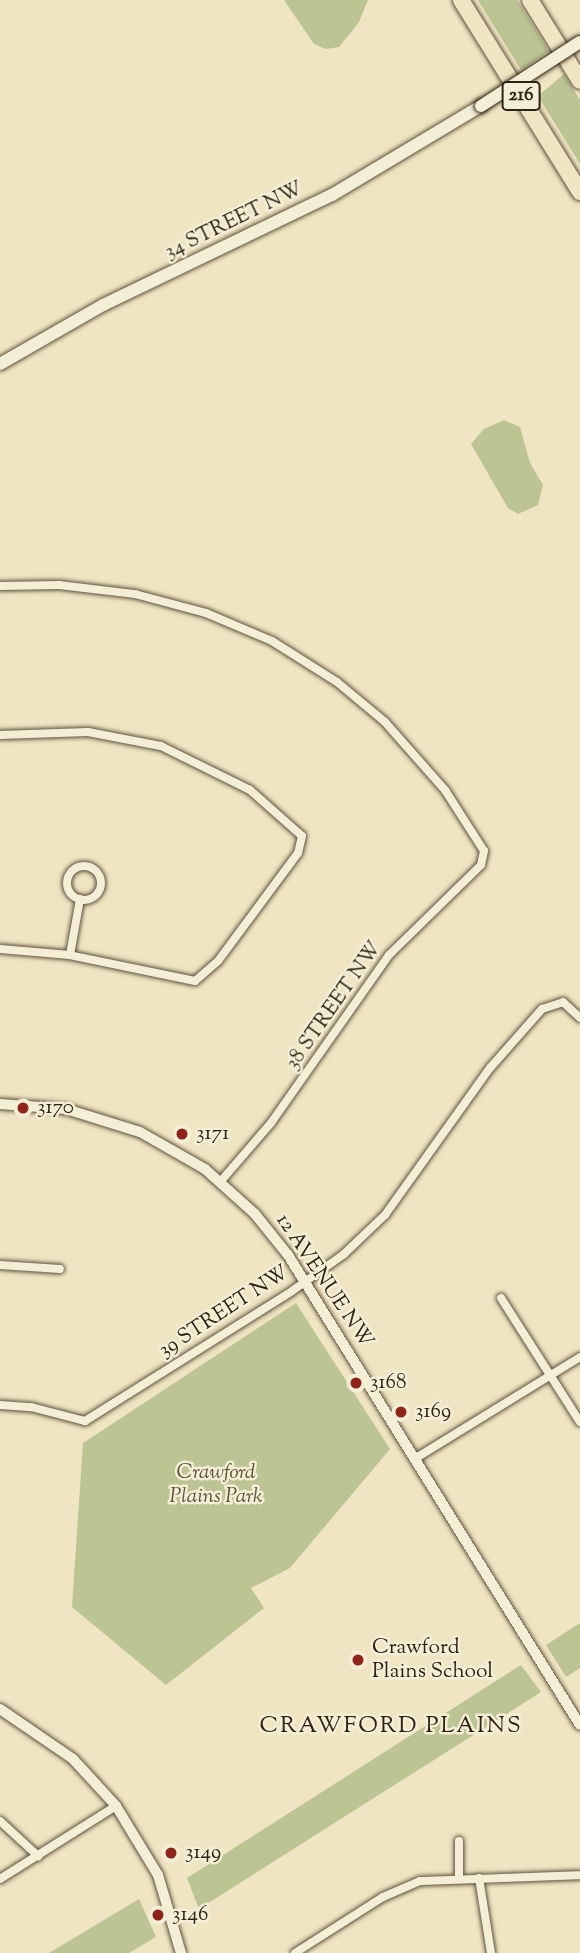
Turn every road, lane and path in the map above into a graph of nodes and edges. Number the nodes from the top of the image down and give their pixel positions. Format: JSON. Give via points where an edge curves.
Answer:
{"nodes":[{"id":1,"x":461,"y":0,"type":"edge"},
{"id":2,"x":530,"y":0,"type":"edge"},
{"id":3,"x":580,"y":42,"type":"edge"},
{"id":4,"x":580,"y":81,"type":"edge"},
{"id":5,"x":580,"y":192,"type":"edge"},
{"id":6,"x":0,"y":364,"type":"edge"},
{"id":7,"x":0,"y":586,"type":"edge"},
{"id":8,"x":0,"y":735,"type":"edge"},
{"id":9,"x":80,"y":900,"type":"junction"},
{"id":10,"x":0,"y":949,"type":"edge"},
{"id":11,"x":70,"y":954,"type":"junction"},
{"id":12,"x":580,"y":1018,"type":"edge"},
{"id":13,"x":0,"y":1104,"type":"edge"},
{"id":14,"x":221,"y":1181,"type":"junction"},
{"id":15,"x":0,"y":1265,"type":"edge"},
{"id":16,"x":60,"y":1269,"type":"dead end"},
{"id":17,"x":305,"y":1281,"type":"junction"},
{"id":18,"x":501,"y":1298,"type":"dead end"},
{"id":19,"x":580,"y":1357,"type":"edge"},
{"id":20,"x":550,"y":1375,"type":"junction"},
{"id":21,"x":0,"y":1405,"type":"edge"},
{"id":22,"x":580,"y":1422,"type":"edge"},
{"id":23,"x":416,"y":1458,"type":"junction"},
{"id":24,"x":0,"y":1709,"type":"edge"},
{"id":25,"x":580,"y":1725,"type":"edge"},
{"id":26,"x":117,"y":1805,"type":"junction"},
{"id":27,"x":0,"y":1821,"type":"edge"},
{"id":28,"x":459,"y":1841,"type":"dead end"},
{"id":29,"x":38,"y":1856,"type":"junction"},
{"id":30,"x":580,"y":1875,"type":"edge"},
{"id":31,"x":459,"y":1878,"type":"junction"},
{"id":32,"x":479,"y":1878,"type":"junction"},
{"id":33,"x":0,"y":1880,"type":"edge"},
{"id":34,"x":181,"y":1953,"type":"edge"},
{"id":35,"x":295,"y":1953,"type":"edge"},
{"id":36,"x":491,"y":1953,"type":"edge"}],
"edges":[{"from":1,"to":5,"type":"highway","number":"216"},
{"from":2,"to":4,"type":"highway"},
{"from":3,"to":6,"type":"main road","name":"34 STREET NW","bridge":true,"via":[[332,195],[103,305]]},
{"from":7,"to":14,"type":"street","name":"38 STREET NW","via":[[104,589],[188,607],[272,641],[369,708],[439,782],[481,846],[484,859],[389,955],[271,1124]]},
{"from":8,"to":11,"type":"street","via":[[88,732],[161,746],[250,790],[302,836],[298,853],[218,961],[195,981]]},
{"from":9,"to":9,"type":"street","via":[[68,883],[71,873],[86,866],[99,875],[101,886],[91,898]]},
{"from":9,"to":11,"type":"street"},
{"from":10,"to":11,"type":"street"},
{"from":12,"to":17,"type":"street","name":"39 STREET NW","via":[[564,1002],[545,1006],[512,1041],[376,1224]]},
{"from":13,"to":14,"type":"street","name":"12 AVENUE NW","via":[[78,1112],[160,1141]]},
{"from":14,"to":17,"type":"street","name":"12 AVENUE NW","via":[[274,1236]]},
{"from":15,"to":16,"type":"street"},
{"from":17,"to":21,"type":"street","name":"39 STREET NW","via":[[85,1420]]},
{"from":17,"to":23,"type":"street","name":"12 AVENUE NW"},
{"from":18,"to":20,"type":"street"},
{"from":19,"to":20,"type":"street"},
{"from":20,"to":22,"type":"street"},
{"from":20,"to":23,"type":"street"},
{"from":23,"to":25,"type":"street","name":"12 AVENUE NW"},
{"from":24,"to":26,"type":"street","via":[[73,1759]]},
{"from":26,"to":29,"type":"street"},
{"from":26,"to":34,"type":"street","via":[[158,1875]]},
{"from":27,"to":29,"type":"street"},
{"from":28,"to":31,"type":"street"},
{"from":29,"to":33,"type":"street"},
{"from":30,"to":32,"type":"street"},
{"from":31,"to":32,"type":"street"},
{"from":31,"to":35,"type":"street","via":[[398,1889]]},
{"from":32,"to":36,"type":"street"}]}
